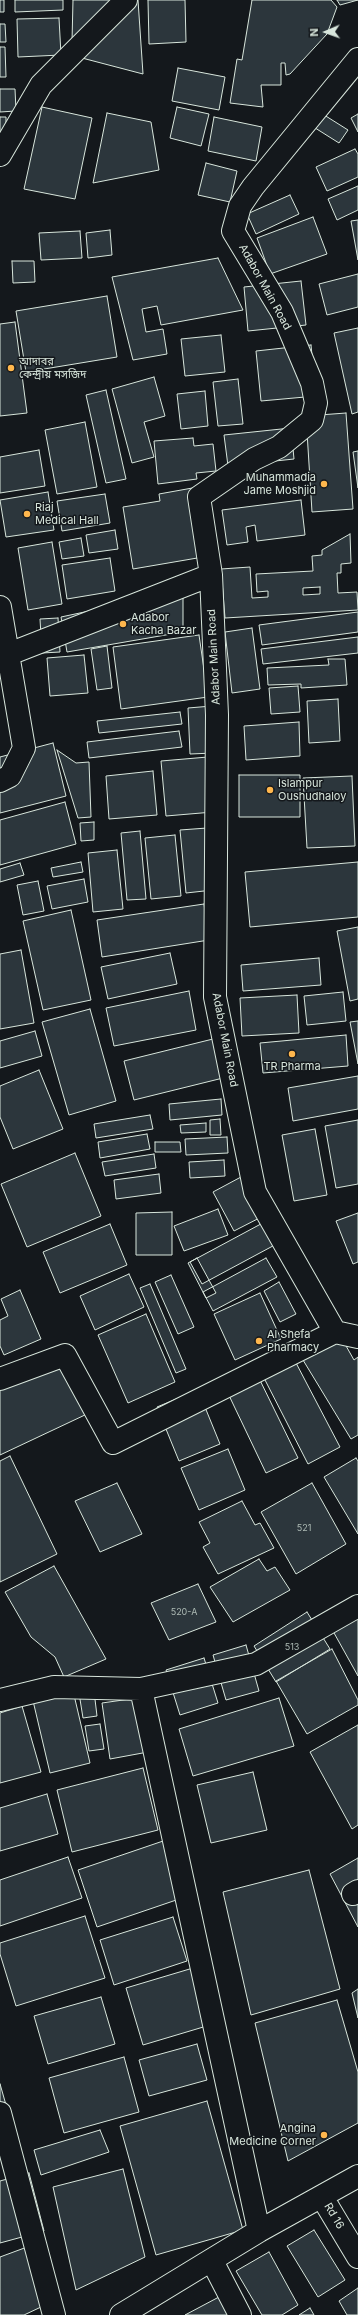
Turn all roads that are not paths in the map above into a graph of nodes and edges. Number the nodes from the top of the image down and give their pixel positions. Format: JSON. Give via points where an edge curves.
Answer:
{"nodes":[{"id":1,"x":126,"y":0,"type":"edge"},
{"id":2,"x":358,"y":59,"type":"edge"},
{"id":3,"x":0,"y":155,"type":"edge"},
{"id":4,"x":211,"y":575,"type":"junction"},
{"id":5,"x":0,"y":608,"type":"edge"},
{"id":6,"x":9,"y":654,"type":"junction"},
{"id":7,"x":5,"y":778,"type":"edge"},
{"id":8,"x":335,"y":1332,"type":"junction"},
{"id":9,"x":358,"y":1337,"type":"edge"},
{"id":10,"x":0,"y":1379,"type":"edge"},
{"id":11,"x":358,"y":1606,"type":"edge"},
{"id":12,"x":141,"y":1689,"type":"junction"},
{"id":13,"x":0,"y":1700,"type":"edge"},
{"id":14,"x":0,"y":2113,"type":"edge"},
{"id":15,"x":358,"y":2176,"type":"edge"},
{"id":16,"x":322,"y":2197,"type":"junction"},
{"id":17,"x":259,"y":2231,"type":"junction"},
{"id":18,"x":358,"y":2256,"type":"edge"},
{"id":19,"x":212,"y":2261,"type":"junction"},
{"id":20,"x":54,"y":2315,"type":"edge"},
{"id":21,"x":121,"y":2315,"type":"edge"},
{"id":22,"x":240,"y":2315,"type":"edge"}],
"edges":[{"from":1,"to":3,"type":"street","via":[[41,85]]},
{"from":2,"to":4,"type":"street","name":"Adabor Main Road","via":[[254,187],[238,212],[233,231],[282,312],[312,383],[316,403],[312,420],[300,431],[199,497]]},
{"from":4,"to":6,"type":"street"},
{"from":4,"to":8,"type":"street","name":"Adabor Main Road","via":[[217,715],[215,997],[255,1192]]},
{"from":5,"to":6,"type":"street"},
{"from":6,"to":7,"type":"street","via":[[24,748]]},
{"from":8,"to":9,"type":"street"},
{"from":8,"to":10,"type":"street","via":[[113,1443],[65,1355]]},
{"from":11,"to":12,"type":"street","via":[[256,1664]]},
{"from":12,"to":13,"type":"street","via":[[54,1687]]},
{"from":12,"to":17,"type":"street"},
{"from":14,"to":20,"type":"street"},
{"from":15,"to":16,"type":"street"},
{"from":16,"to":17,"type":"street"},
{"from":16,"to":18,"type":"street","name":"Rd 16"},
{"from":17,"to":19,"type":"street"},
{"from":19,"to":21,"type":"street"},
{"from":19,"to":22,"type":"street"}]}
